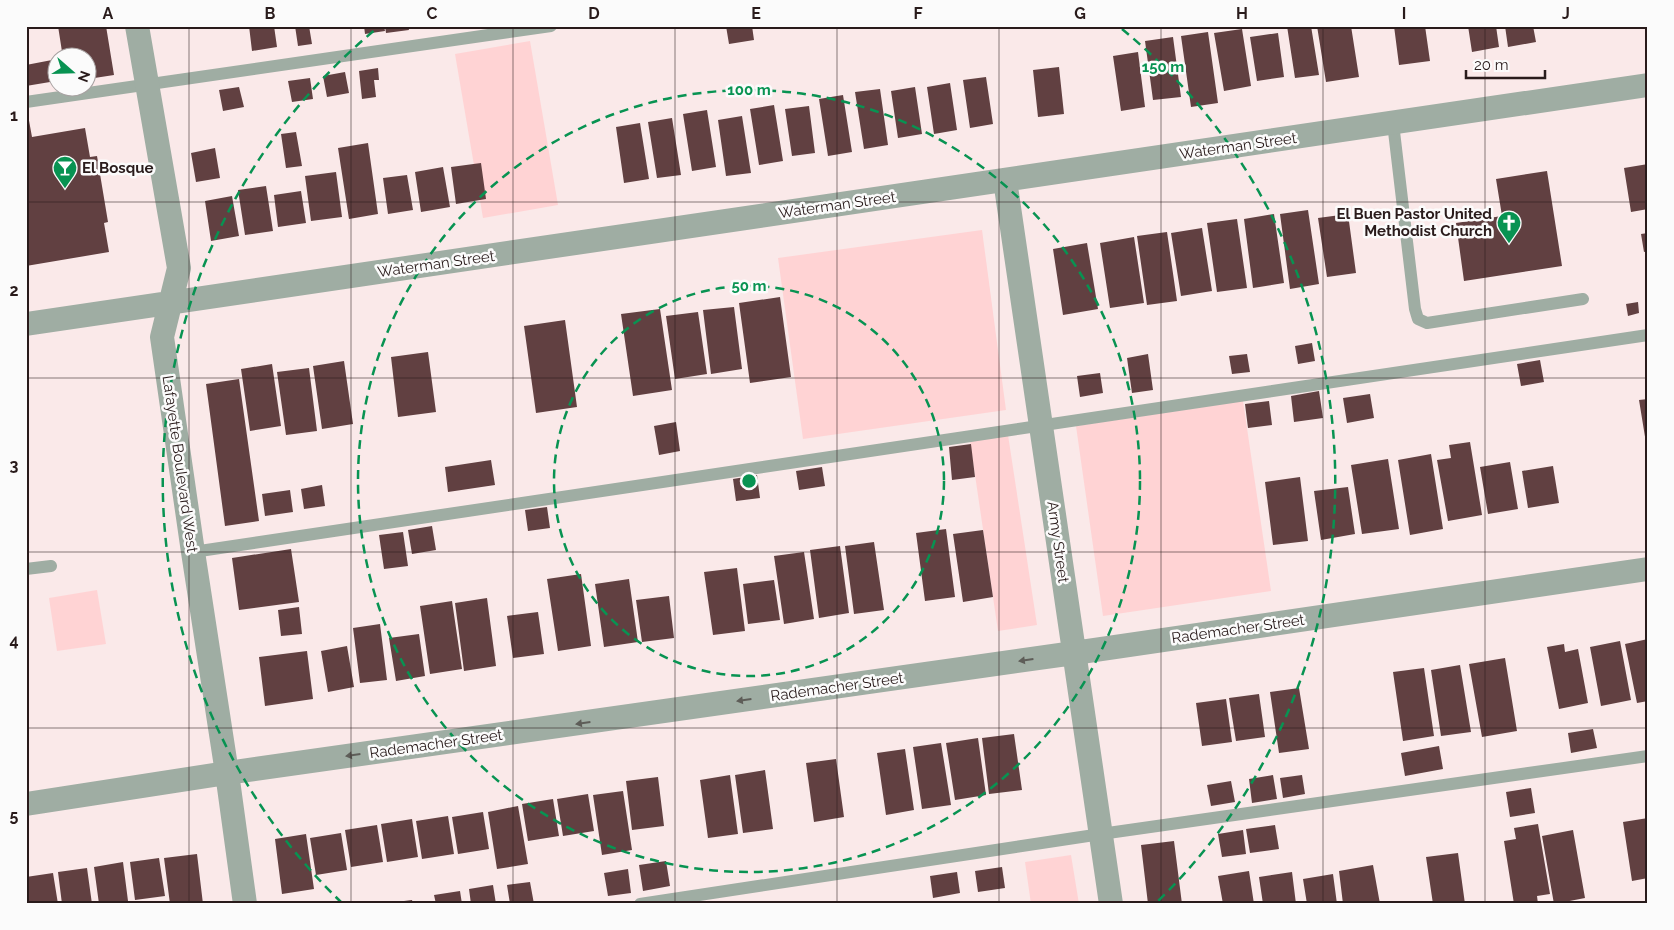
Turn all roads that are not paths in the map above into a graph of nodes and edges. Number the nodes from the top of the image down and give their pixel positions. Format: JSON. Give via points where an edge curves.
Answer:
{"nodes":[{"id":1,"x":137,"y":26,"type":"edge"},
{"id":2,"x":552,"y":26,"type":"edge"},
{"id":3,"x":147,"y":85,"type":"junction"},
{"id":4,"x":1648,"y":86,"type":"edge"},
{"id":5,"x":26,"y":102,"type":"edge"},
{"id":6,"x":1393,"y":123,"type":"junction"},
{"id":7,"x":1005,"y":180,"type":"junction"},
{"id":8,"x":1582,"y":300,"type":"dead end"},
{"id":9,"x":170,"y":303,"type":"junction"},
{"id":10,"x":26,"y":324,"type":"edge"},
{"id":11,"x":1648,"y":334,"type":"edge"},
{"id":12,"x":1041,"y":425,"type":"junction"},
{"id":13,"x":193,"y":552,"type":"junction"},
{"id":14,"x":51,"y":566,"type":"dead end"},
{"id":15,"x":26,"y":569,"type":"edge"},
{"id":16,"x":1648,"y":569,"type":"edge"},
{"id":17,"x":1074,"y":653,"type":"junction"},
{"id":18,"x":1648,"y":756,"type":"edge"},
{"id":19,"x":228,"y":773,"type":"junction"},
{"id":20,"x":26,"y":804,"type":"edge"},
{"id":21,"x":1101,"y":834,"type":"junction"},
{"id":22,"x":245,"y":904,"type":"edge"},
{"id":23,"x":640,"y":904,"type":"edge"},
{"id":24,"x":1111,"y":904,"type":"edge"}],
"edges":[{"from":1,"to":3,"type":"street","name":"Lafayette Boulevard West"},
{"from":2,"to":3,"type":"lane"},
{"from":3,"to":5,"type":"lane"},
{"from":3,"to":9,"type":"street","name":"Lafayette Boulevard West","via":[[180,268]]},
{"from":4,"to":6,"type":"street","name":"Waterman Street"},
{"from":6,"to":7,"type":"street","name":"Waterman Street"},
{"from":6,"to":8,"type":"lane","via":[[1418,319],[1427,323]]},
{"from":7,"to":9,"type":"street","name":"Waterman Street"},
{"from":7,"to":12,"type":"street","name":"Army Street"},
{"from":9,"to":10,"type":"street","name":"Waterman Street"},
{"from":9,"to":13,"type":"street","name":"Lafayette Boulevard West","via":[[162,337]]},
{"from":11,"to":12,"type":"lane"},
{"from":12,"to":13,"type":"lane"},
{"from":12,"to":17,"type":"street","name":"Army Street"},
{"from":13,"to":19,"type":"street","name":"Lafayette Boulevard West"},
{"from":14,"to":15,"type":"lane"},
{"from":16,"to":17,"type":"street","name":"Rademacher Street"},
{"from":17,"to":19,"type":"street","name":"Rademacher Street","one_way":true},
{"from":17,"to":21,"type":"street","name":"Army Street"},
{"from":18,"to":21,"type":"lane"},
{"from":19,"to":20,"type":"street","name":"Rademacher Street"},
{"from":19,"to":22,"type":"street","name":"Lafayette Boulevard West"},
{"from":21,"to":23,"type":"lane"},
{"from":21,"to":24,"type":"street","name":"Army Street"}]}
